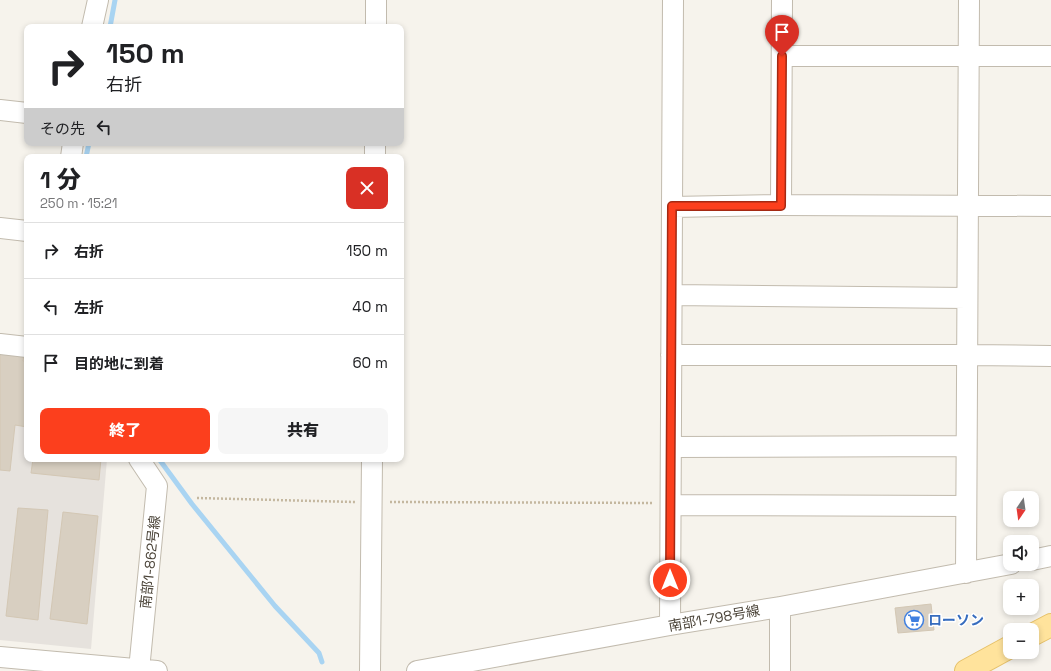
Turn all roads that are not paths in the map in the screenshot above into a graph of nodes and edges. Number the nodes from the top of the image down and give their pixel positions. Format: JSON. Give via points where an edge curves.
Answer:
{"nodes":[{"id":1,"x":98,"y":0,"type":"edge"},
{"id":2,"x":376,"y":0,"type":"edge"},
{"id":3,"x":673,"y":0,"type":"edge"},
{"id":4,"x":782,"y":0,"type":"edge"},
{"id":5,"x":969,"y":0,"type":"edge"},
{"id":6,"x":93,"y":24,"type":"edge"},
{"id":7,"x":376,"y":24,"type":"edge"},
{"id":8,"x":782,"y":56,"type":"junction"},
{"id":9,"x":968,"y":56,"type":"junction"},
{"id":10,"x":1051,"y":56,"type":"edge"},
{"id":11,"x":0,"y":110,"type":"edge"},
{"id":12,"x":24,"y":113,"type":"edge"},
{"id":13,"x":672,"y":206,"type":"junction"},
{"id":14,"x":781,"y":206,"type":"junction"},
{"id":15,"x":968,"y":206,"type":"junction"},
{"id":16,"x":1051,"y":206,"type":"edge"},
{"id":17,"x":0,"y":228,"type":"edge"},
{"id":18,"x":24,"y":231,"type":"edge"},
{"id":19,"x":672,"y":295,"type":"junction"},
{"id":20,"x":967,"y":298,"type":"junction"},
{"id":21,"x":0,"y":344,"type":"edge"},
{"id":22,"x":24,"y":347,"type":"edge"},
{"id":23,"x":672,"y":355,"type":"junction"},
{"id":24,"x":967,"y":355,"type":"junction"},
{"id":25,"x":1051,"y":356,"type":"edge"},
{"id":26,"x":966,"y":446,"type":"junction"},
{"id":27,"x":671,"y":447,"type":"junction"},
{"id":28,"x":141,"y":462,"type":"edge"},
{"id":29,"x":372,"y":462,"type":"edge"},
{"id":30,"x":671,"y":505,"type":"junction"},
{"id":31,"x":966,"y":506,"type":"junction"},
{"id":32,"x":1051,"y":556,"type":"edge"},
{"id":33,"x":1039,"y":559,"type":"edge"},
{"id":34,"x":1003,"y":566,"type":"edge"},
{"id":35,"x":966,"y":573,"type":"junction"},
{"id":36,"x":780,"y":607,"type":"junction"},
{"id":37,"x":670,"y":625,"type":"junction"},
{"id":38,"x":1051,"y":625,"type":"edge"},
{"id":39,"x":1039,"y":631,"type":"edge"},
{"id":40,"x":1003,"y":651,"type":"edge"},
{"id":41,"x":0,"y":657,"type":"edge"},
{"id":42,"x":148,"y":670,"type":"edge"},
{"id":43,"x":370,"y":671,"type":"edge"},
{"id":44,"x":417,"y":671,"type":"edge"},
{"id":45,"x":780,"y":671,"type":"edge"},
{"id":46,"x":966,"y":671,"type":"edge"}],
"edges":[{"from":1,"to":6,"type":"street"},
{"from":2,"to":7,"type":"street"},
{"from":3,"to":13,"type":"street"},
{"from":4,"to":8,"type":"street"},
{"from":5,"to":9,"type":"street"},
{"from":8,"to":9,"type":"street"},
{"from":8,"to":14,"type":"street"},
{"from":9,"to":10,"type":"street"},
{"from":9,"to":15,"type":"street"},
{"from":11,"to":12,"type":"street"},
{"from":13,"to":14,"type":"street"},
{"from":13,"to":19,"type":"street"},
{"from":14,"to":15,"type":"street"},
{"from":15,"to":16,"type":"street"},
{"from":15,"to":20,"type":"street"},
{"from":17,"to":18,"type":"street"},
{"from":19,"to":20,"type":"street"},
{"from":19,"to":23,"type":"street"},
{"from":20,"to":24,"type":"street"},
{"from":21,"to":22,"type":"street"},
{"from":23,"to":24,"type":"street"},
{"from":23,"to":27,"type":"street"},
{"from":24,"to":25,"type":"street"},
{"from":24,"to":26,"type":"street"},
{"from":26,"to":27,"type":"street"},
{"from":26,"to":31,"type":"street"},
{"from":27,"to":30,"type":"street"},
{"from":28,"to":42,"type":"street","name":"南部1-862号線","via":[[157,486]]},
{"from":29,"to":43,"type":"street"},
{"from":30,"to":31,"type":"street"},
{"from":30,"to":37,"type":"street"},
{"from":31,"to":35,"type":"street"},
{"from":32,"to":33,"type":"street"},
{"from":34,"to":35,"type":"street","name":"南部1-798号線"},
{"from":35,"to":36,"type":"street","name":"南部1-798号線"},
{"from":36,"to":37,"type":"street","name":"南部1-798号線"},
{"from":36,"to":45,"type":"street"},
{"from":37,"to":44,"type":"street","name":"南部1-798号線"},
{"from":38,"to":39,"type":"main road"},
{"from":40,"to":46,"type":"main road"},
{"from":41,"to":42,"type":"street"}]}
